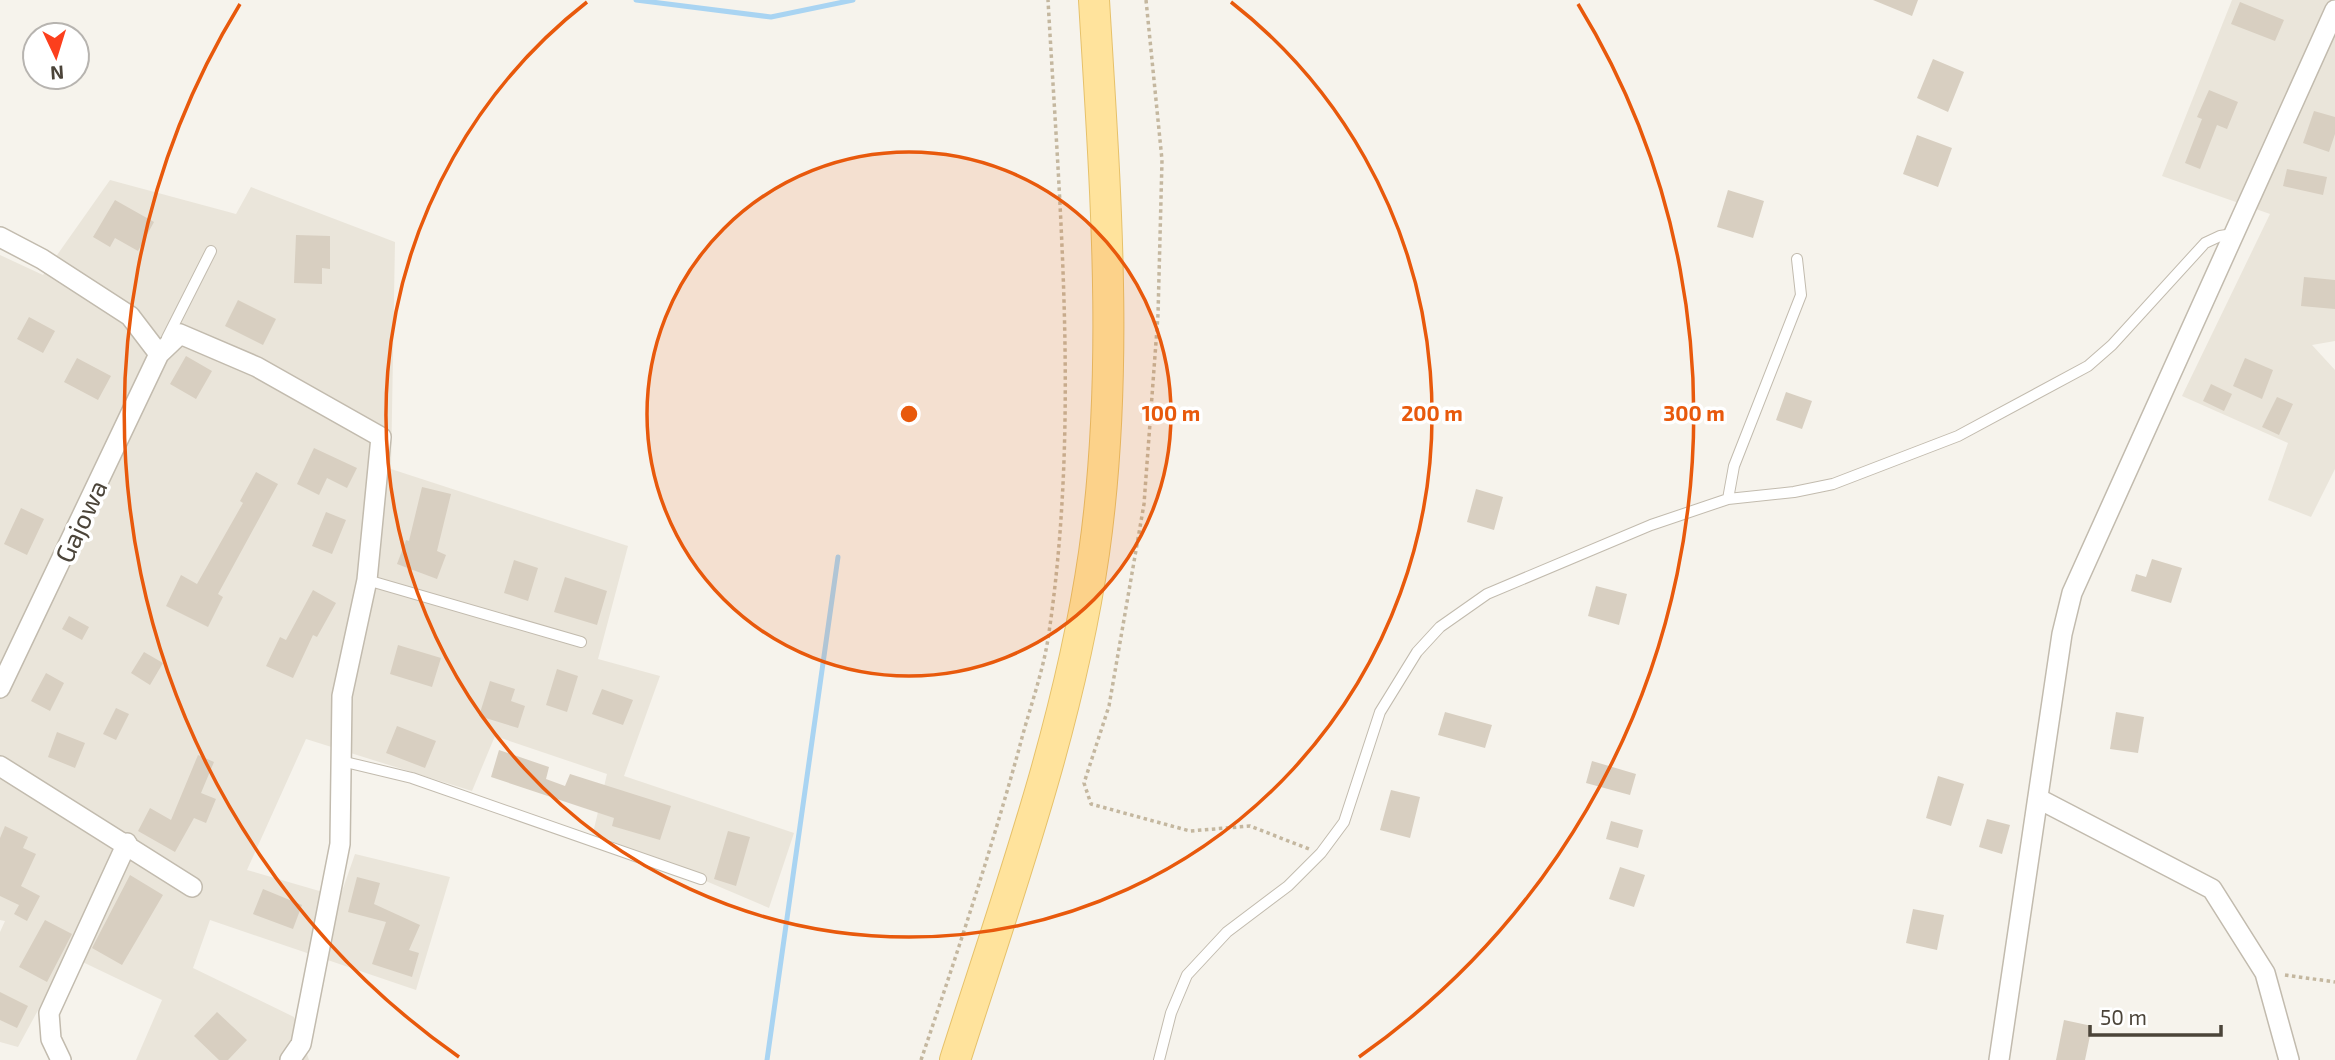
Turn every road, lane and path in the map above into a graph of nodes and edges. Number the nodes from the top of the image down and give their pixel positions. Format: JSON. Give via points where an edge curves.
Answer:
{"nodes":[{"id":1,"x":1048,"y":0,"type":"edge"},
{"id":2,"x":1094,"y":0,"type":"edge"},
{"id":3,"x":1146,"y":0,"type":"edge"},
{"id":4,"x":2335,"y":10,"type":"edge"},
{"id":5,"x":2234,"y":234,"type":"junction"},
{"id":6,"x":0,"y":237,"type":"edge"},
{"id":7,"x":211,"y":251,"type":"dead end"},
{"id":8,"x":1797,"y":259,"type":"dead end"},
{"id":9,"x":159,"y":354,"type":"junction"},
{"id":10,"x":1728,"y":499,"type":"junction"},
{"id":11,"x":367,"y":580,"type":"junction"},
{"id":12,"x":581,"y":642,"type":"dead end"},
{"id":13,"x":0,"y":688,"type":"edge"},
{"id":14,"x":341,"y":761,"type":"junction"},
{"id":15,"x":0,"y":766,"type":"edge"},
{"id":16,"x":2039,"y":799,"type":"junction"},
{"id":17,"x":127,"y":843,"type":"junction"},
{"id":18,"x":1321,"y":853,"type":"junction"},
{"id":19,"x":701,"y":879,"type":"dead end"},
{"id":20,"x":192,"y":887,"type":"dead end"},
{"id":21,"x":2265,"y":973,"type":"junction"},
{"id":22,"x":2335,"y":982,"type":"edge"},
{"id":23,"x":61,"y":1060,"type":"edge"},
{"id":24,"x":289,"y":1060,"type":"edge"},
{"id":25,"x":921,"y":1060,"type":"edge"},
{"id":26,"x":955,"y":1060,"type":"edge"},
{"id":27,"x":1159,"y":1060,"type":"edge"},
{"id":28,"x":1999,"y":1060,"type":"edge"},
{"id":29,"x":2289,"y":1060,"type":"edge"}],
"edges":[{"from":1,"to":25,"type":"path","via":[[1062,250],[1065,448],[1056,581],[1048,643],[991,850]]},
{"from":2,"to":26,"type":"main road","via":[[1107,197],[1107,330],[1106,439],[1094,552],[1060,720]]},
{"from":3,"to":18,"type":"path","via":[[1162,160],[1158,316],[1144,504],[1109,706],[1084,783],[1091,804],[1190,831],[1250,826]]},
{"from":4,"to":5,"type":"street"},
{"from":5,"to":10,"type":"lane","via":[[2205,243],[2112,345],[2058,384],[1958,436],[1869,472],[1794,492]]},
{"from":5,"to":16,"type":"street","via":[[2072,593]]},
{"from":6,"to":9,"type":"street","via":[[130,316]]},
{"from":7,"to":9,"type":"lane"},
{"from":8,"to":10,"type":"lane","via":[[1801,295],[1734,466]]},
{"from":9,"to":11,"type":"street","via":[[180,334],[257,366],[382,437]]},
{"from":9,"to":13,"type":"street","name":"Gajowa"},
{"from":10,"to":18,"type":"lane","via":[[1651,524],[1487,594],[1440,627],[1417,652],[1380,712],[1344,822]]},
{"from":11,"to":12,"type":"lane"},
{"from":11,"to":14,"type":"street","via":[[342,696]]},
{"from":14,"to":19,"type":"lane","via":[[412,778]]},
{"from":14,"to":24,"type":"street","via":[[340,844],[300,1044]]},
{"from":15,"to":17,"type":"street"},
{"from":16,"to":21,"type":"street","via":[[2212,889]]},
{"from":16,"to":28,"type":"street"},
{"from":17,"to":20,"type":"street"},
{"from":17,"to":23,"type":"street","via":[[49,1013],[51,1039]]},
{"from":18,"to":27,"type":"lane","via":[[1288,886],[1227,932],[1187,975]]},
{"from":21,"to":22,"type":"path"},
{"from":21,"to":29,"type":"street"}]}
